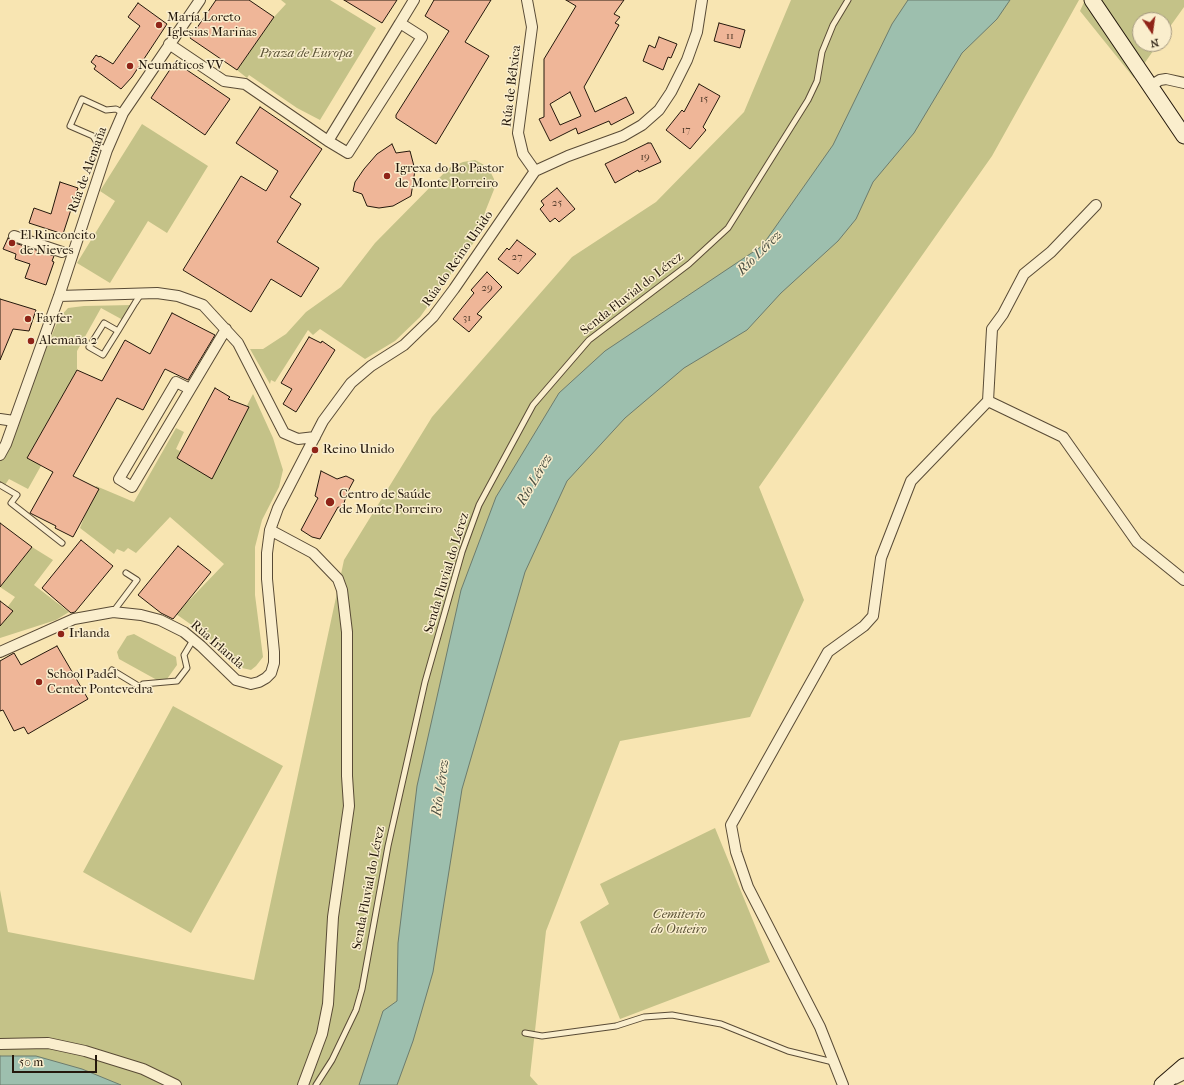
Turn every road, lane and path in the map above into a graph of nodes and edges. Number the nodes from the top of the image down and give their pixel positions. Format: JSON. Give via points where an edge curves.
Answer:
{"nodes":[{"id":1,"x":200,"y":0,"type":"edge"},
{"id":2,"x":414,"y":0,"type":"edge"},
{"id":3,"x":527,"y":0,"type":"edge"},
{"id":4,"x":702,"y":0,"type":"edge"},
{"id":5,"x":848,"y":0,"type":"edge"},
{"id":6,"x":1092,"y":0,"type":"edge"},
{"id":7,"x":400,"y":23,"type":"junction"},
{"id":8,"x":169,"y":44,"type":"junction"},
{"id":9,"x":1184,"y":83,"type":"edge"},
{"id":10,"x":1150,"y":86,"type":"junction"},
{"id":11,"x":123,"y":113,"type":"junction"},
{"id":12,"x":1184,"y":136,"type":"edge"},
{"id":13,"x":328,"y":141,"type":"junction"},
{"id":14,"x":106,"y":150,"type":"junction"},
{"id":15,"x":535,"y":171,"type":"junction"},
{"id":16,"x":1096,"y":205,"type":"dead end"},
{"id":17,"x":14,"y":236,"type":"dead end"},
{"id":18,"x":62,"y":252,"type":"dead end"},
{"id":19,"x":141,"y":294,"type":"junction"},
{"id":20,"x":59,"y":296,"type":"junction"},
{"id":21,"x":118,"y":330,"type":"junction"},
{"id":22,"x":226,"y":330,"type":"junction"},
{"id":23,"x":190,"y":389,"type":"junction"},
{"id":24,"x":988,"y":401,"type":"junction"},
{"id":25,"x":0,"y":419,"type":"edge"},
{"id":26,"x":14,"y":421,"type":"junction"},
{"id":27,"x":315,"y":437,"type":"junction"},
{"id":28,"x":0,"y":453,"type":"edge"},
{"id":29,"x":0,"y":485,"type":"edge"},
{"id":30,"x":270,"y":530,"type":"junction"},
{"id":31,"x":62,"y":543,"type":"dead end"},
{"id":32,"x":126,"y":573,"type":"dead end"},
{"id":33,"x":1184,"y":580,"type":"edge"},
{"id":34,"x":113,"y":612,"type":"junction"},
{"id":35,"x":193,"y":640,"type":"junction"},
{"id":36,"x":0,"y":652,"type":"edge"},
{"id":37,"x":112,"y":670,"type":"dead end"},
{"id":38,"x":259,"y":682,"type":"joint"},
{"id":39,"x":525,"y":1033,"type":"dead end"},
{"id":40,"x":0,"y":1044,"type":"edge"},
{"id":41,"x":834,"y":1062,"type":"junction"},
{"id":42,"x":1184,"y":1066,"type":"edge"},
{"id":43,"x":1184,"y":1078,"type":"edge"},
{"id":44,"x":176,"y":1085,"type":"edge"},
{"id":45,"x":303,"y":1085,"type":"edge"},
{"id":46,"x":316,"y":1085,"type":"edge"},
{"id":47,"x":844,"y":1085,"type":"edge"},
{"id":48,"x":1163,"y":1085,"type":"edge"}],
"edges":[{"from":1,"to":8,"type":"street","name":"Rúa de Alemaña"},
{"from":2,"to":7,"type":"street"},
{"from":3,"to":15,"type":"street","name":"Rúa de Bélxica","via":[[532,27],[518,133],[523,154]]},
{"from":4,"to":15,"type":"street","via":[[697,32],[687,60],[659,110],[642,125],[623,136]]},
{"from":5,"to":46,"type":"lane","name":"Senda Fluvial do Lérez","via":[[833,25],[822,52],[816,81],[808,100],[728,228],[689,264],[589,340],[534,405],[479,505],[462,552],[425,682],[388,846],[362,989],[356,1010],[332,1060]]},
{"from":6,"to":10,"type":"street"},
{"from":7,"to":13,"type":"street"},
{"from":7,"to":13,"type":"street","via":[[422,37],[348,153]]},
{"from":8,"to":11,"type":"street","name":"Rúa de Alemaña"},
{"from":8,"to":13,"type":"street","via":[[224,81],[245,84]]},
{"from":9,"to":10,"type":"street","via":[[1166,79]]},
{"from":10,"to":12,"type":"street"},
{"from":11,"to":14,"type":"street","name":"Rúa de Alemaña"},
{"from":11,"to":14,"type":"lane","via":[[116,109],[106,110],[82,99],[70,126],[93,136],[99,146]]},
{"from":14,"to":20,"type":"street","name":"Rúa de Alemaña"},
{"from":15,"to":27,"type":"street","name":"Rúa do Reino Unido","via":[[432,317],[404,345],[371,366],[351,383],[323,421]]},
{"from":16,"to":24,"type":"street","via":[[1052,252],[1024,274],[992,329]]},
{"from":17,"to":18,"type":"street"},
{"from":19,"to":20,"type":"street"},
{"from":19,"to":21,"type":"lane"},
{"from":19,"to":22,"type":"street","via":[[178,296],[203,306]]},
{"from":20,"to":26,"type":"street","name":"Rúa de Alemaña"},
{"from":21,"to":21,"type":"lane","via":[[103,355],[89,347],[104,323]]},
{"from":22,"to":23,"type":"street"},
{"from":22,"to":27,"type":"street","via":[[238,343],[284,433],[298,439]]},
{"from":23,"to":23,"type":"street","via":[[176,382],[119,479],[132,487]]},
{"from":24,"to":33,"type":"street","via":[[1062,437],[1137,542]]},
{"from":24,"to":41,"type":"street","via":[[911,481],[881,558],[873,616],[864,626],[828,652],[730,825],[748,887],[816,1020]]},
{"from":25,"to":26,"type":"street"},
{"from":26,"to":28,"type":"street","name":"Rúa de Alemaña"},
{"from":27,"to":30,"type":"street","name":"Rúa do Reino Unido","via":[[278,508]]},
{"from":29,"to":31,"type":"lane","via":[[17,495],[11,503]]},
{"from":30,"to":38,"type":"street","name":"Rúa do Reino Unido","via":[[267,579],[274,663],[271,673]]},
{"from":30,"to":45,"type":"street","via":[[313,553],[338,580],[342,590],[347,632],[349,806],[333,917],[328,1004],[322,1034]]},
{"from":32,"to":34,"type":"lane","via":[[137,580]]},
{"from":34,"to":35,"type":"street","name":"Rúa Irlanda","via":[[160,620]]},
{"from":34,"to":36,"type":"street","name":"Rúa Irlanda","via":[[74,619]]},
{"from":35,"to":37,"type":"lane","via":[[184,655],[187,668],[177,681],[143,684],[140,687]]},
{"from":35,"to":38,"type":"street","name":"Rúa Irlanda","via":[[236,680],[251,684]]},
{"from":39,"to":41,"type":"lane","via":[[542,1036],[616,1026],[644,1017],[672,1015],[721,1024],[788,1051]]},
{"from":40,"to":44,"type":"street","via":[[48,1043],[85,1051],[143,1069]]},
{"from":41,"to":47,"type":"street"},
{"from":42,"to":48,"type":"street"},
{"from":43,"to":48,"type":"lane"}]}
